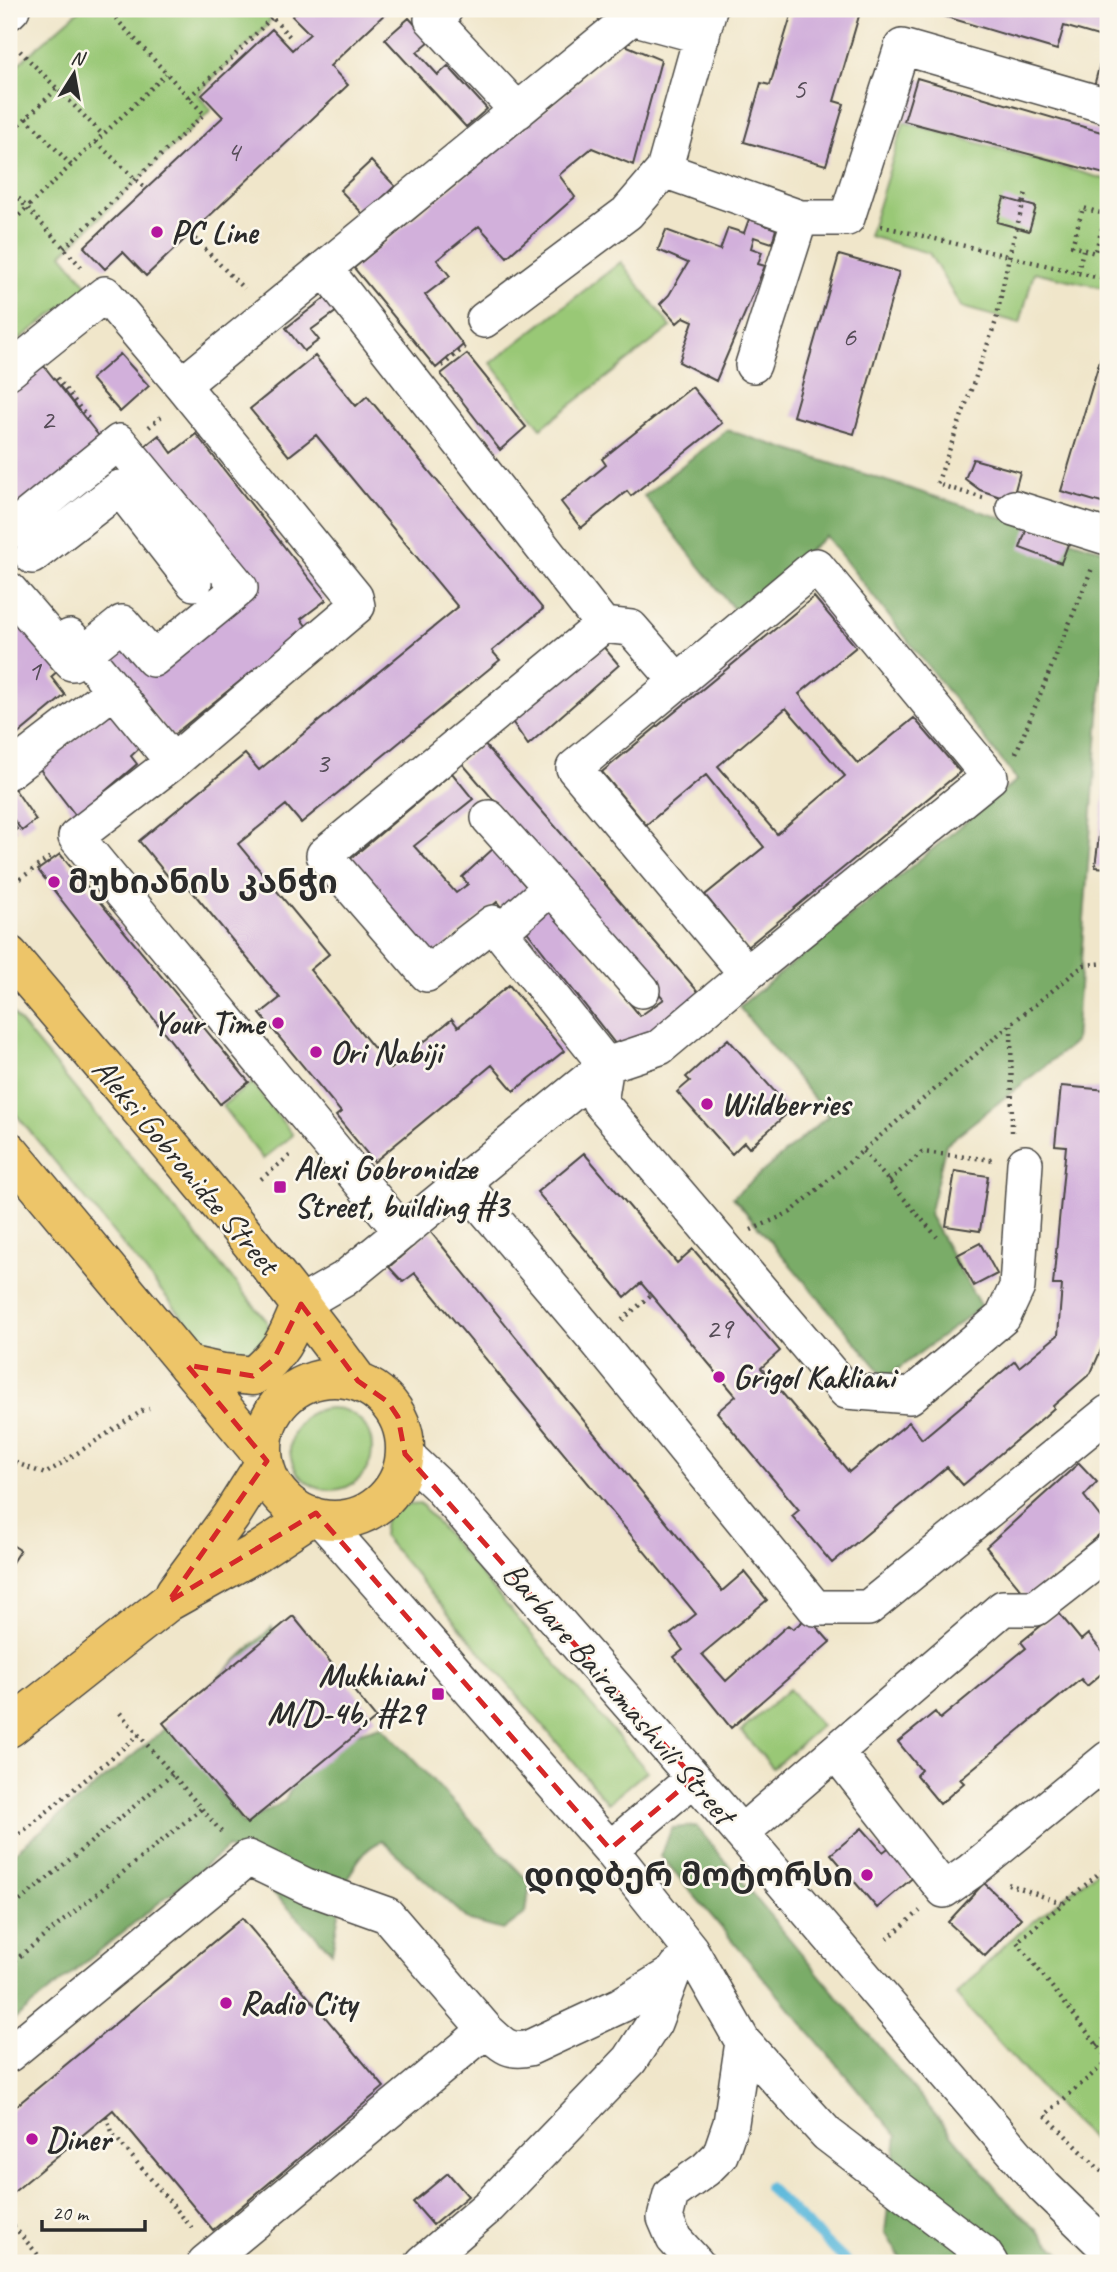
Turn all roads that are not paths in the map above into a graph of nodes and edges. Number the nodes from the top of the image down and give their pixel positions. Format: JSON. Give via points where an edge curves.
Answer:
{"nodes":[{"id":1,"x":445,"y":9,"type":"edge"},
{"id":2,"x":616,"y":13,"type":"edge"},
{"id":3,"x":706,"y":22,"type":"edge"},
{"id":4,"x":1108,"y":106,"type":"edge"},
{"id":5,"x":518,"y":111,"type":"junction"},
{"id":6,"x":664,"y":170,"type":"junction"},
{"id":7,"x":800,"y":218,"type":"junction"},
{"id":8,"x":325,"y":269,"type":"junction"},
{"id":9,"x":484,"y":320,"type":"road end"},
{"id":10,"x":753,"y":365,"type":"dead end"},
{"id":11,"x":9,"y":370,"type":"edge"},
{"id":12,"x":182,"y":385,"type":"junction"},
{"id":13,"x":1014,"y":508,"type":"road end"},
{"id":14,"x":1106,"y":535,"type":"edge"},
{"id":15,"x":13,"y":554,"type":"edge"},
{"id":16,"x":194,"y":583,"type":"dead end"},
{"id":17,"x":603,"y":625,"type":"junction"},
{"id":18,"x":84,"y":653,"type":"junction"},
{"id":19,"x":678,"y":682,"type":"junction"},
{"id":20,"x":114,"y":690,"type":"junction"},
{"id":21,"x":173,"y":762,"type":"junction"},
{"id":22,"x":9,"y":771,"type":"edge"},
{"id":23,"x":489,"y":818,"type":"dead end"},
{"id":24,"x":551,"y":887,"type":"junction"},
{"id":25,"x":500,"y":932,"type":"junction"},
{"id":26,"x":9,"y":955,"type":"edge"},
{"id":27,"x":747,"y":974,"type":"junction"},
{"id":28,"x":642,"y":990,"type":"dead end"},
{"id":29,"x":606,"y":1065,"type":"junction"},
{"id":30,"x":9,"y":1151,"type":"edge"},
{"id":31,"x":1018,"y":1163,"type":"road end"},
{"id":32,"x":463,"y":1183,"type":"junction"},
{"id":33,"x":402,"y":1232,"type":"junction"},
{"id":34,"x":301,"y":1304,"type":"junction"},
{"id":35,"x":187,"y":1364,"type":"junction"},
{"id":36,"x":358,"y":1381,"type":"junction"},
{"id":37,"x":1108,"y":1413,"type":"edge"},
{"id":38,"x":405,"y":1454,"type":"junction"},
{"id":39,"x":264,"y":1460,"type":"junction"},
{"id":40,"x":316,"y":1518,"type":"junction"},
{"id":41,"x":1108,"y":1552,"type":"edge"},
{"id":42,"x":168,"y":1601,"type":"junction"},
{"id":43,"x":9,"y":1728,"type":"edge"},
{"id":44,"x":836,"y":1752,"type":"junction"},
{"id":45,"x":1108,"y":1759,"type":"edge"},
{"id":46,"x":694,"y":1777,"type":"junction"},
{"id":47,"x":741,"y":1833,"type":"junction"},
{"id":48,"x":610,"y":1849,"type":"junction"},
{"id":49,"x":681,"y":1961,"type":"junction"},
{"id":50,"x":486,"y":2030,"type":"junction"},
{"id":51,"x":743,"y":2042,"type":"junction"},
{"id":52,"x":9,"y":2054,"type":"edge"},
{"id":53,"x":1108,"y":2249,"type":"edge"},
{"id":54,"x":210,"y":2259,"type":"edge"},
{"id":55,"x":423,"y":2263,"type":"edge"},
{"id":56,"x":696,"y":2263,"type":"edge"},
{"id":57,"x":990,"y":2263,"type":"edge"}],
"edges":[{"from":1,"to":5,"type":"street","via":[[432,19]]},
{"from":2,"to":3,"type":"street"},
{"from":2,"to":5,"type":"street"},
{"from":3,"to":6,"type":"street"},
{"from":4,"to":7,"type":"street","via":[[902,47],[847,218]]},
{"from":5,"to":8,"type":"street"},
{"from":6,"to":7,"type":"street"},
{"from":6,"to":9,"type":"street","via":[[627,213]]},
{"from":7,"to":10,"type":"street"},
{"from":8,"to":12,"type":"street"},
{"from":8,"to":17,"type":"street"},
{"from":11,"to":12,"type":"street","via":[[105,294]]},
{"from":12,"to":21,"type":"street","via":[[358,606]]},
{"from":13,"to":14,"type":"street"},
{"from":15,"to":16,"type":"street","via":[[120,488]]},
{"from":15,"to":18,"type":"street"},
{"from":15,"to":18,"type":"street","via":[[119,442],[240,588],[153,659],[122,623]]},
{"from":17,"to":19,"type":"street","via":[[631,628]]},
{"from":17,"to":25,"type":"street","via":[[324,855],[427,974],[493,923]]},
{"from":18,"to":20,"type":"street"},
{"from":19,"to":27,"type":"street","via":[[574,768]]},
{"from":19,"to":27,"type":"street","via":[[817,566],[990,777]]},
{"from":20,"to":21,"type":"street"},
{"from":20,"to":22,"type":"street"},
{"from":21,"to":33,"type":"street","via":[[76,838]]},
{"from":23,"to":24,"type":"street"},
{"from":24,"to":25,"type":"street"},
{"from":24,"to":28,"type":"street"},
{"from":25,"to":29,"type":"street"},
{"from":26,"to":34,"type":"main road","name":"Aleksi Gobronidze Street"},
{"from":27,"to":29,"type":"street","via":[[660,1047]]},
{"from":29,"to":31,"type":"street","via":[[600,1101],[846,1391],[910,1396],[1003,1317],[1017,1287]]},
{"from":29,"to":32,"type":"street"},
{"from":30,"to":35,"type":"main road"},
{"from":32,"to":33,"type":"street"},
{"from":32,"to":37,"type":"street","via":[[815,1608],[868,1608]]},
{"from":33,"to":34,"type":"street","via":[[344,1279]]},
{"from":34,"to":35,"type":"main road","via":[[274,1359],[253,1376]]},
{"from":34,"to":36,"type":"main road","name":"Aleksi Gobronidze Street"},
{"from":35,"to":39,"type":"main road"},
{"from":36,"to":38,"type":"main road","via":[[388,1402],[398,1417]]},
{"from":36,"to":39,"type":"main road","via":[[329,1377],[302,1385],[279,1403],[266,1428]]},
{"from":38,"to":40,"type":"main road","via":[[400,1477],[387,1497],[368,1511],[345,1519]]},
{"from":38,"to":46,"type":"street","name":"Barbare Bairamashvili Street","via":[[439,1486]]},
{"from":39,"to":40,"type":"main road","via":[[281,1497]]},
{"from":39,"to":42,"type":"main road","via":[[231,1516]]},
{"from":40,"to":42,"type":"main road"},
{"from":40,"to":48,"type":"street"},
{"from":41,"to":44,"type":"street","via":[[1035,1608],[1003,1608]]},
{"from":42,"to":43,"type":"main road"},
{"from":44,"to":45,"type":"street","via":[[944,1890]]},
{"from":44,"to":47,"type":"street"},
{"from":46,"to":47,"type":"street","name":"Barbare Bairamashvili Street"},
{"from":46,"to":48,"type":"street"},
{"from":47,"to":53,"type":"street","name":"Barbare Bairamashvili Street","via":[[1044,2187]]},
{"from":48,"to":49,"type":"street"},
{"from":49,"to":50,"type":"street","via":[[621,2005],[529,2048],[516,2051],[504,2046]]},
{"from":49,"to":51,"type":"street"},
{"from":49,"to":55,"type":"street","via":[[654,2023],[630,2060],[488,2206]]},
{"from":50,"to":52,"type":"street","via":[[387,1915],[306,1886],[248,1858]]},
{"from":50,"to":54,"type":"street"},
{"from":51,"to":56,"type":"street","via":[[731,2123],[720,2155],[671,2194],[665,2218],[674,2239]]},
{"from":51,"to":57,"type":"street","via":[[827,2134]]}]}
